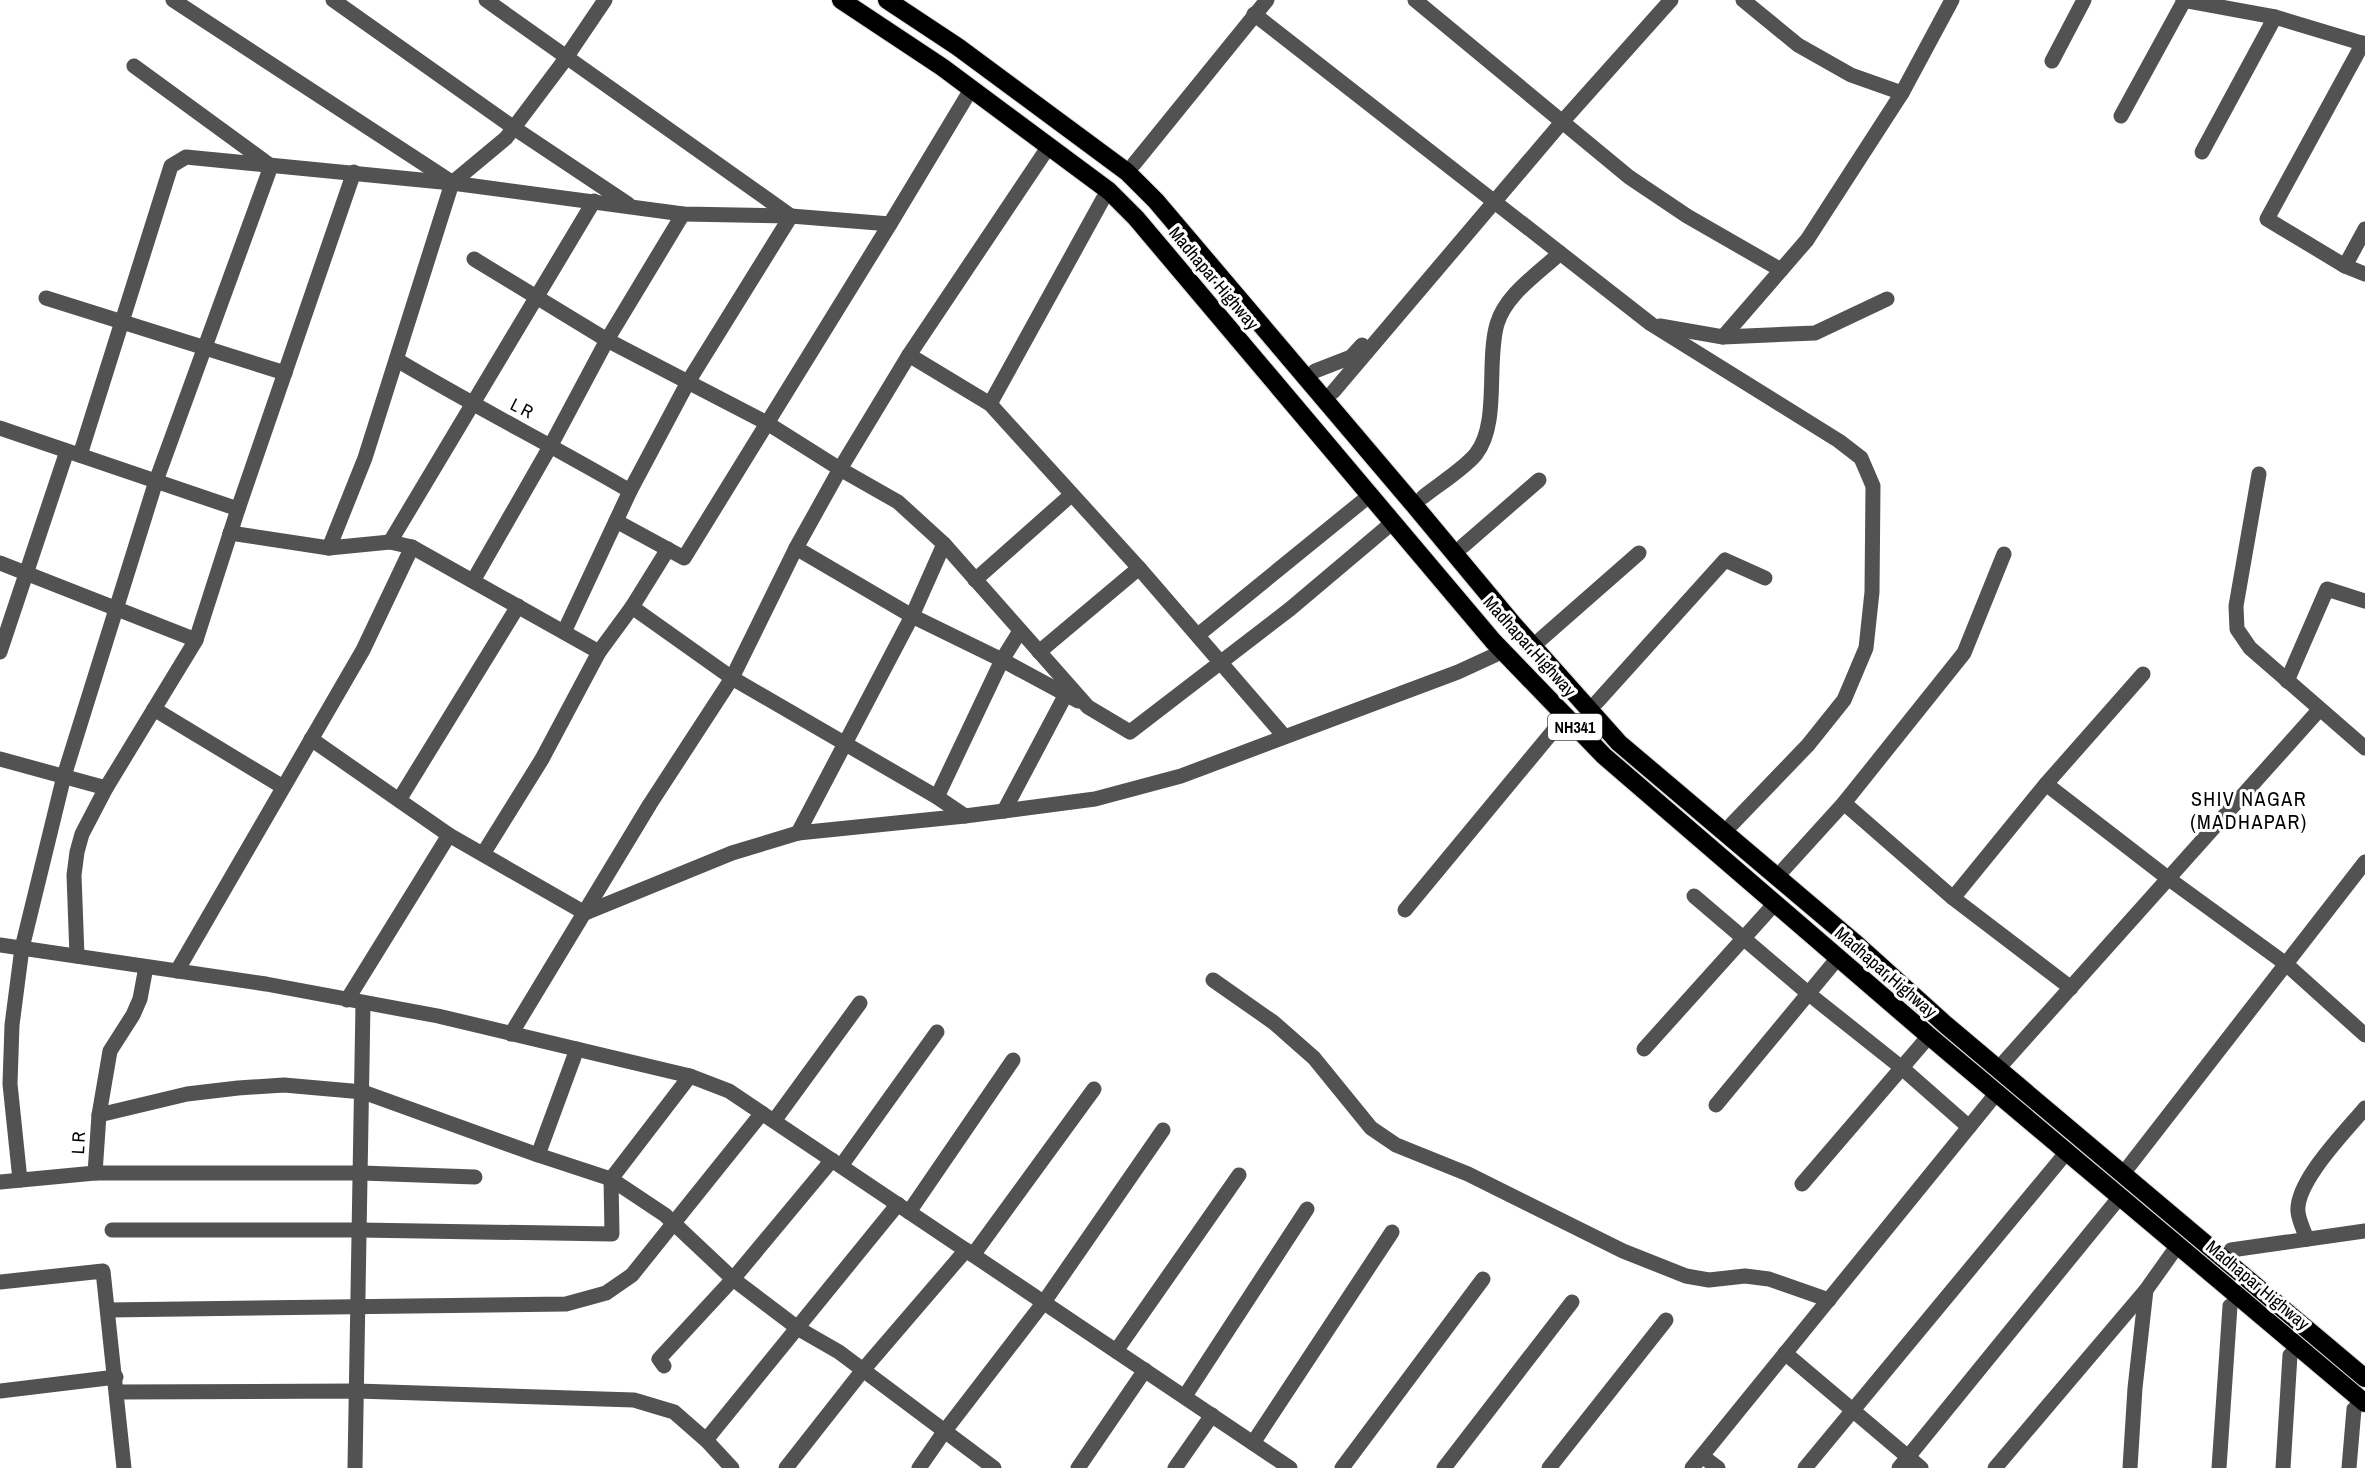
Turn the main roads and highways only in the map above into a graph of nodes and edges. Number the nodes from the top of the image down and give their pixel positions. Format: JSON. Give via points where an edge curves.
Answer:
{"nodes":[{"id":1,"x":841,"y":0,"type":"edge"},
{"id":2,"x":887,"y":0,"type":"edge"},
{"id":3,"x":2365,"y":1378,"type":"edge"},
{"id":4,"x":2359,"y":1406,"type":"edge"}],
"edges":[{"from":1,"to":4,"type":"highway","name":"Madhapar Highway","number":"NH341","via":[[942,67],[1109,191],[1136,218],[1493,641],[1604,756]]},
{"from":2,"to":3,"type":"highway","name":"Madhapar Highway","number":"NH341","via":[[958,47],[1127,172],[1156,201],[1513,624],[1619,743],[1854,942],[1946,1026]]}]}
